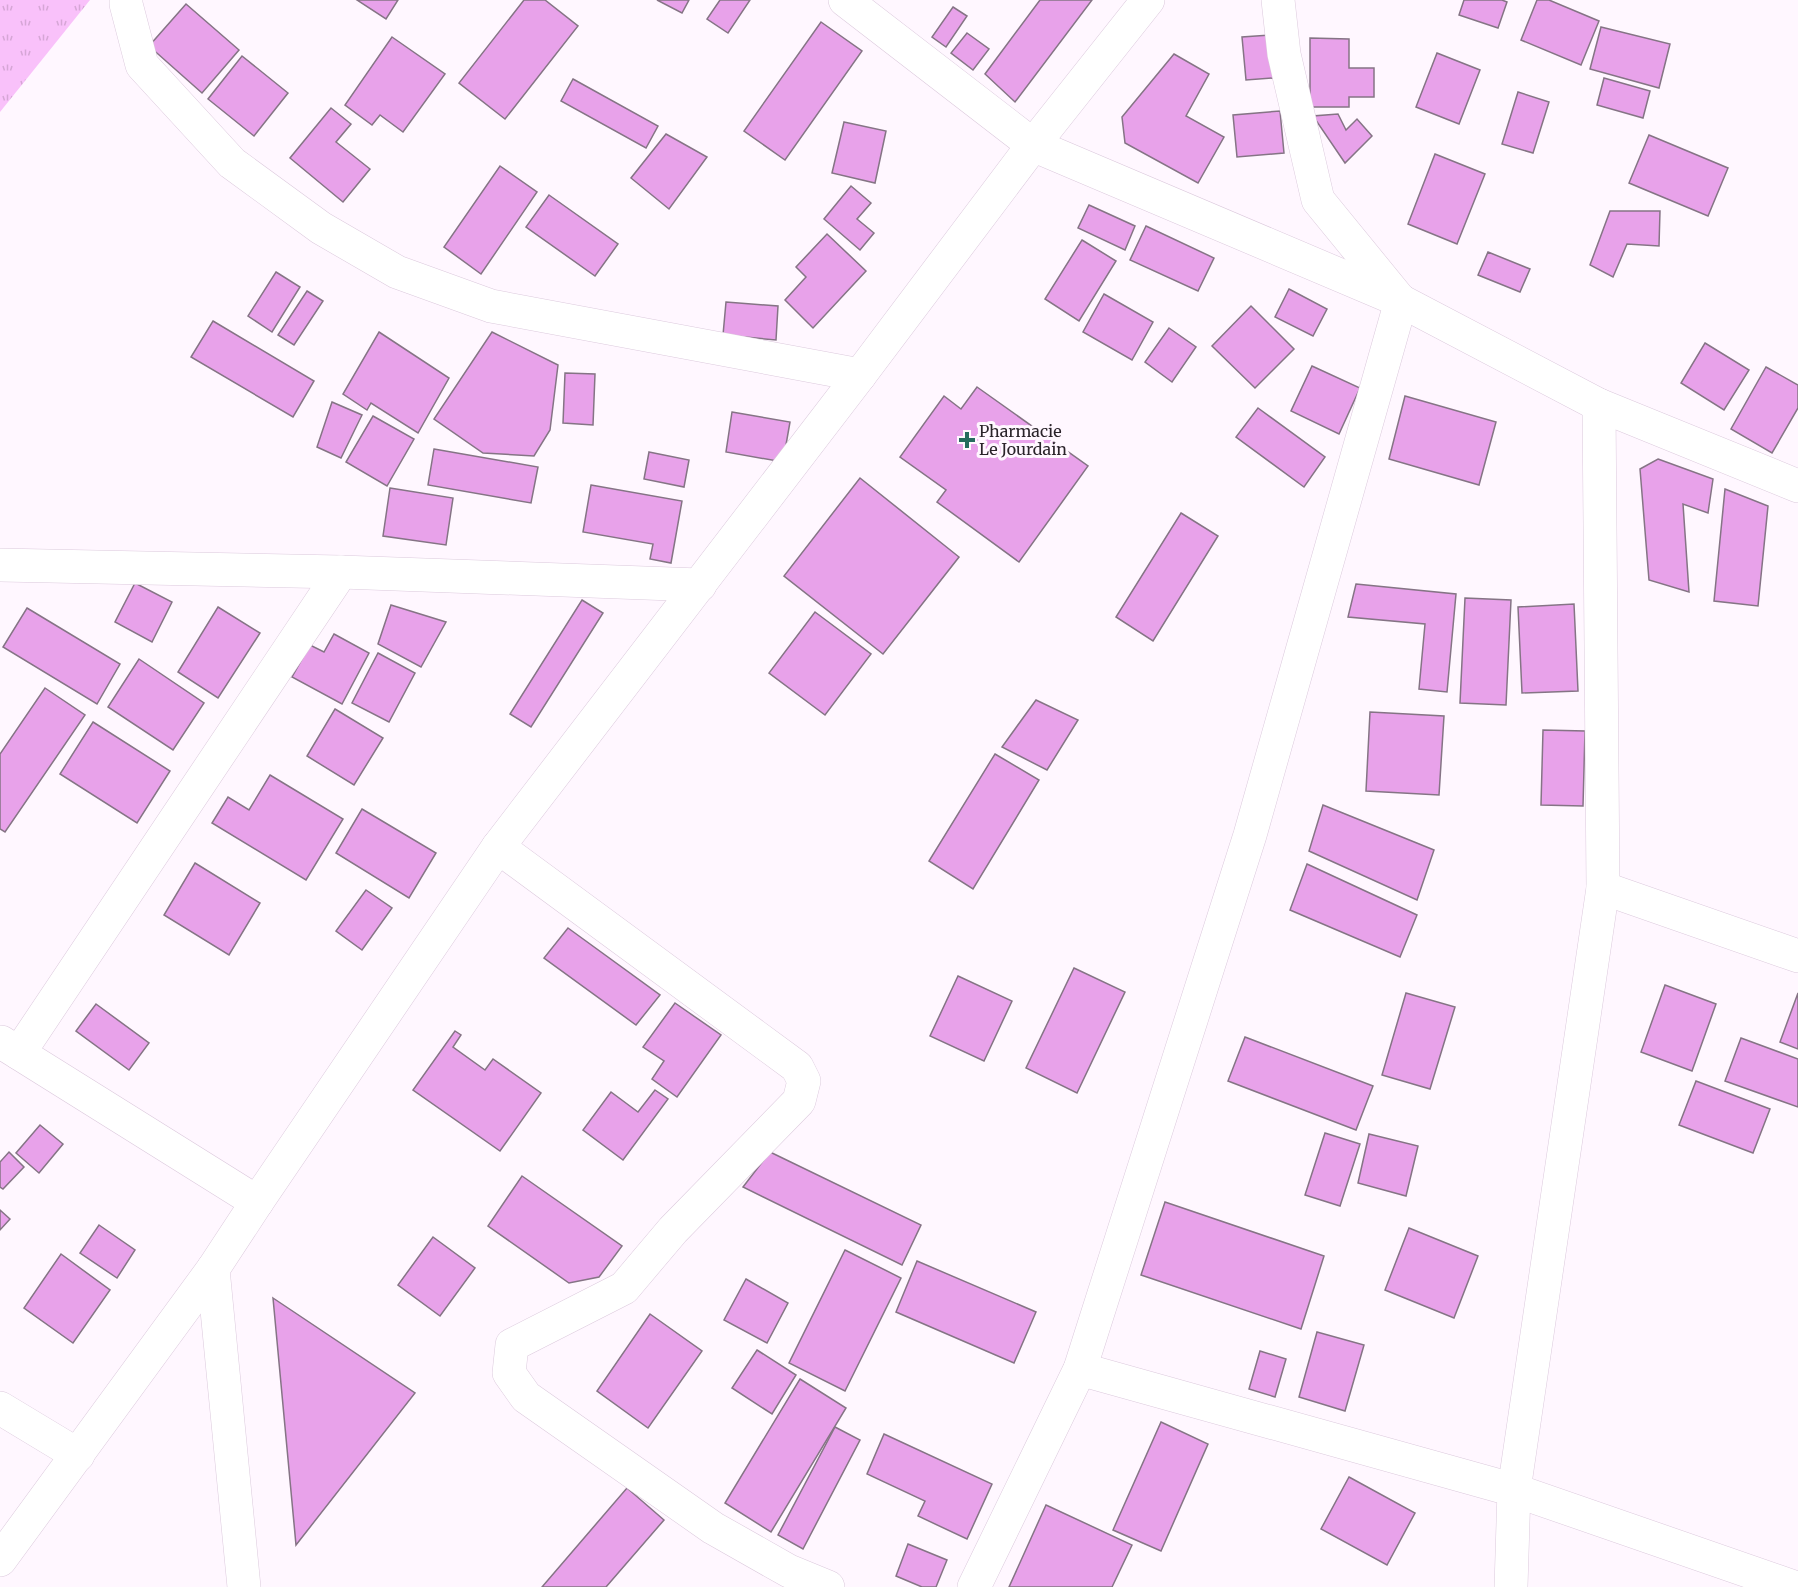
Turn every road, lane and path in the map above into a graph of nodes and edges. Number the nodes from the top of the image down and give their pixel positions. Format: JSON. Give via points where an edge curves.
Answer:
{"nodes":[{"id":1,"x":126,"y":0,"type":"edge"},
{"id":2,"x":846,"y":0,"type":"edge"},
{"id":3,"x":1148,"y":0,"type":"edge"},
{"id":4,"x":1278,"y":0,"type":"edge"},
{"id":5,"x":1033,"y":145,"type":"junction"},
{"id":6,"x":1401,"y":302,"type":"junction"},
{"id":7,"x":860,"y":375,"type":"junction"},
{"id":8,"x":1599,"y":405,"type":"junction"},
{"id":9,"x":1798,"y":486,"type":"edge"},
{"id":10,"x":1,"y":567,"type":"edge"},
{"id":11,"x":341,"y":572,"type":"junction"},
{"id":12,"x":700,"y":585,"type":"junction"},
{"id":13,"x":498,"y":847,"type":"junction"},
{"id":14,"x":1604,"y":888,"type":"junction"},
{"id":15,"x":1798,"y":956,"type":"edge"},
{"id":16,"x":9,"y":1047,"type":"edge"},
{"id":17,"x":256,"y":1202,"type":"junction"},
{"id":18,"x":213,"y":1269,"type":"junction"},
{"id":19,"x":1080,"y":1369,"type":"junction"},
{"id":20,"x":0,"y":1408,"type":"edge"},
{"id":21,"x":78,"y":1455,"type":"junction"},
{"id":22,"x":1514,"y":1490,"type":"junction"},
{"id":23,"x":0,"y":1560,"type":"edge"},
{"id":24,"x":244,"y":1587,"type":"edge"},
{"id":25,"x":828,"y":1587,"type":"edge"},
{"id":26,"x":974,"y":1587,"type":"edge"},
{"id":27,"x":1511,"y":1587,"type":"edge"},
{"id":28,"x":1794,"y":1587,"type":"edge"}],
"edges":[{"from":1,"to":7,"type":"street","via":[[142,65],[232,163],[321,228],[397,272],[491,306]]},
{"from":2,"to":5,"type":"street"},
{"from":3,"to":5,"type":"street"},
{"from":4,"to":6,"type":"street","via":[[1284,54],[1318,200]]},
{"from":5,"to":6,"type":"street"},
{"from":5,"to":7,"type":"street"},
{"from":6,"to":8,"type":"street"},
{"from":6,"to":19,"type":"street","via":[[1250,835]]},
{"from":7,"to":12,"type":"street"},
{"from":8,"to":9,"type":"street"},
{"from":8,"to":14,"type":"street"},
{"from":10,"to":11,"type":"street"},
{"from":11,"to":12,"type":"street"},
{"from":11,"to":16,"type":"street"},
{"from":12,"to":13,"type":"street"},
{"from":13,"to":17,"type":"street"},
{"from":13,"to":25,"type":"street","via":[[797,1067],[804,1081],[799,1101],[673,1230],[624,1288],[512,1345],[508,1373],[526,1397],[713,1528],[789,1571]]},
{"from":14,"to":15,"type":"street"},
{"from":14,"to":22,"type":"street"},
{"from":16,"to":17,"type":"street"},
{"from":17,"to":18,"type":"street"},
{"from":18,"to":21,"type":"street"},
{"from":18,"to":24,"type":"street"},
{"from":19,"to":22,"type":"street"},
{"from":19,"to":26,"type":"street"},
{"from":20,"to":21,"type":"street"},
{"from":21,"to":23,"type":"street"},
{"from":22,"to":27,"type":"street"},
{"from":22,"to":28,"type":"street"}]}
